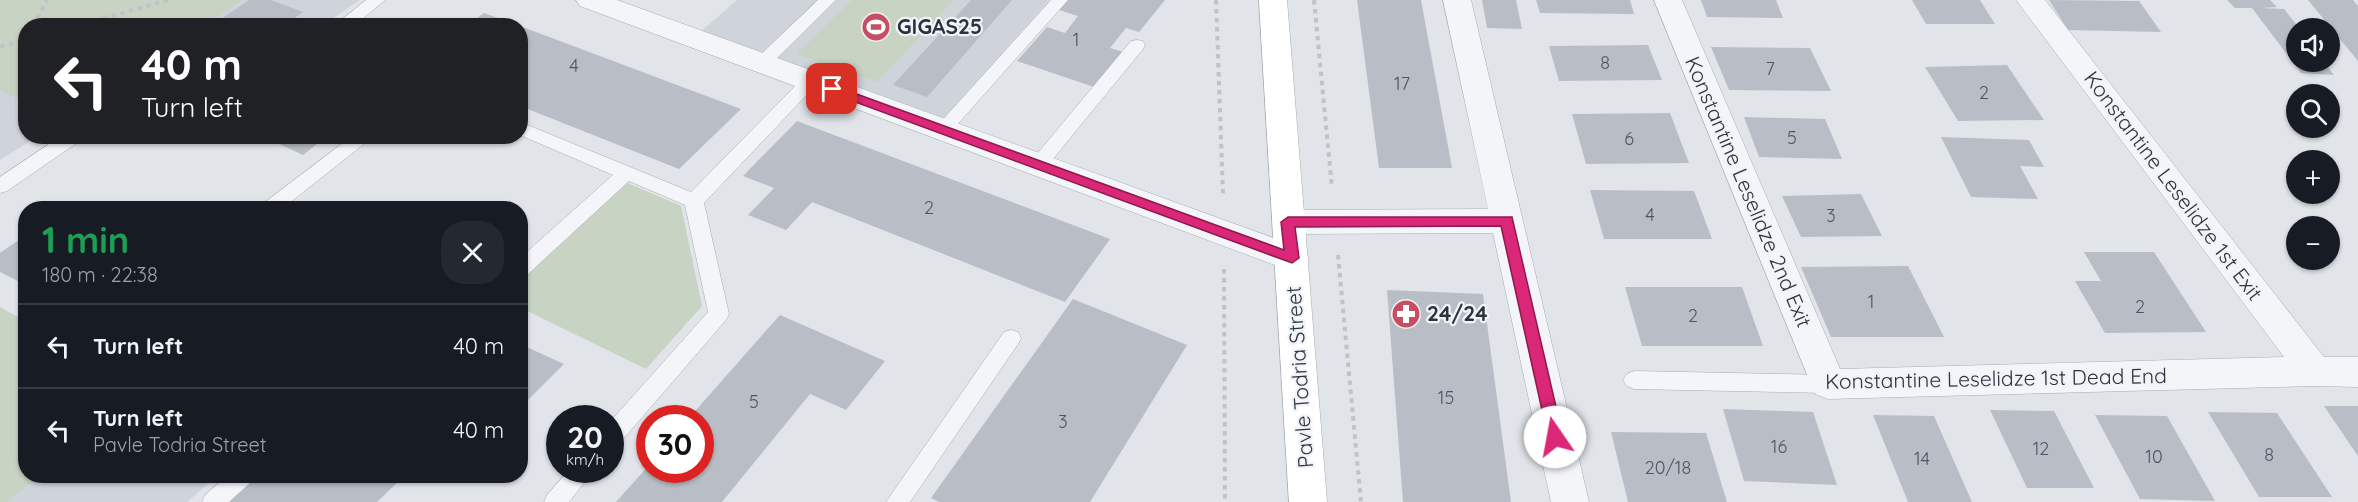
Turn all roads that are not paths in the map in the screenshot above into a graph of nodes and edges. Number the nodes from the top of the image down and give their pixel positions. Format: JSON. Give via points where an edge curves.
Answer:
{"nodes":[{"id":1,"x":377,"y":0,"type":"edge"},
{"id":2,"x":590,"y":0,"type":"edge"},
{"id":3,"x":828,"y":0,"type":"edge"},
{"id":4,"x":1060,"y":0,"type":"edge"},
{"id":5,"x":1273,"y":0,"type":"edge"},
{"id":6,"x":1457,"y":0,"type":"edge"},
{"id":7,"x":1668,"y":0,"type":"edge"},
{"id":8,"x":2030,"y":0,"type":"edge"},
{"id":9,"x":353,"y":18,"type":"edge"},
{"id":10,"x":1137,"y":45,"type":"dead end"},
{"id":11,"x":761,"y":63,"type":"junction"},
{"id":12,"x":810,"y":81,"type":"junction"},
{"id":13,"x":943,"y":130,"type":"junction"},
{"id":14,"x":528,"y":131,"type":"edge"},
{"id":15,"x":63,"y":144,"type":"edge"},
{"id":16,"x":355,"y":144,"type":"edge"},
{"id":17,"x":1038,"y":165,"type":"junction"},
{"id":18,"x":627,"y":173,"type":"junction"},
{"id":19,"x":0,"y":186,"type":"edge"},
{"id":20,"x":280,"y":201,"type":"edge"},
{"id":21,"x":694,"y":201,"type":"junction"},
{"id":22,"x":1507,"y":221,"type":"junction"},
{"id":23,"x":1288,"y":222,"type":"junction"},
{"id":24,"x":1292,"y":258,"type":"junction"},
{"id":25,"x":528,"y":263,"type":"edge"},
{"id":26,"x":1011,"y":338,"type":"dead end"},
{"id":27,"x":2315,"y":371,"type":"junction"},
{"id":28,"x":2358,"y":372,"type":"edge"},
{"id":29,"x":1634,"y":380,"type":"dead end"},
{"id":30,"x":1828,"y":384,"type":"junction"},
{"id":31,"x":624,"y":422,"type":"edge"},
{"id":32,"x":234,"y":483,"type":"edge"},
{"id":33,"x":572,"y":483,"type":"edge"},
{"id":34,"x":213,"y":502,"type":"edge"},
{"id":35,"x":555,"y":502,"type":"edge"},
{"id":36,"x":897,"y":502,"type":"edge"},
{"id":37,"x":1308,"y":502,"type":"edge"},
{"id":38,"x":1570,"y":502,"type":"edge"}],
"edges":[{"from":1,"to":9,"type":"lane"},
{"from":2,"to":11,"type":"street"},
{"from":3,"to":11,"type":"lane"},
{"from":4,"to":13,"type":"lane"},
{"from":5,"to":23,"type":"street","name":"Pavle Todria Street"},
{"from":6,"to":22,"type":"street"},
{"from":7,"to":30,"type":"street","name":"Konstantine Leselidze 2nd Exit"},
{"from":8,"to":27,"type":"street","name":"Konstantine Leselidze 1st Exit"},
{"from":10,"to":17,"type":"lane"},
{"from":11,"to":12,"type":"street"},
{"from":12,"to":13,"type":"street"},
{"from":12,"to":21,"type":"lane"},
{"from":13,"to":17,"type":"street"},
{"from":14,"to":18,"type":"lane"},
{"from":15,"to":19,"type":"lane"},
{"from":16,"to":20,"type":"lane"},
{"from":17,"to":24,"type":"street"},
{"from":18,"to":21,"type":"lane"},
{"from":18,"to":25,"type":"lane"},
{"from":21,"to":31,"type":"lane","via":[[719,314]]},
{"from":22,"to":23,"type":"street"},
{"from":22,"to":38,"type":"street"},
{"from":23,"to":24,"type":"street","name":"Pavle Todria Street"},
{"from":24,"to":37,"type":"street","name":"Pavle Todria Street"},
{"from":26,"to":36,"type":"lane"},
{"from":27,"to":28,"type":"street","name":"Konstantine Leselidze 1st Dead End"},
{"from":27,"to":30,"type":"street","name":"Konstantine Leselidze 1st Dead End"},
{"from":29,"to":30,"type":"lane","name":"Konstantine Leselidze 1st Dead End"},
{"from":32,"to":34,"type":"lane"},
{"from":33,"to":35,"type":"lane"}]}
